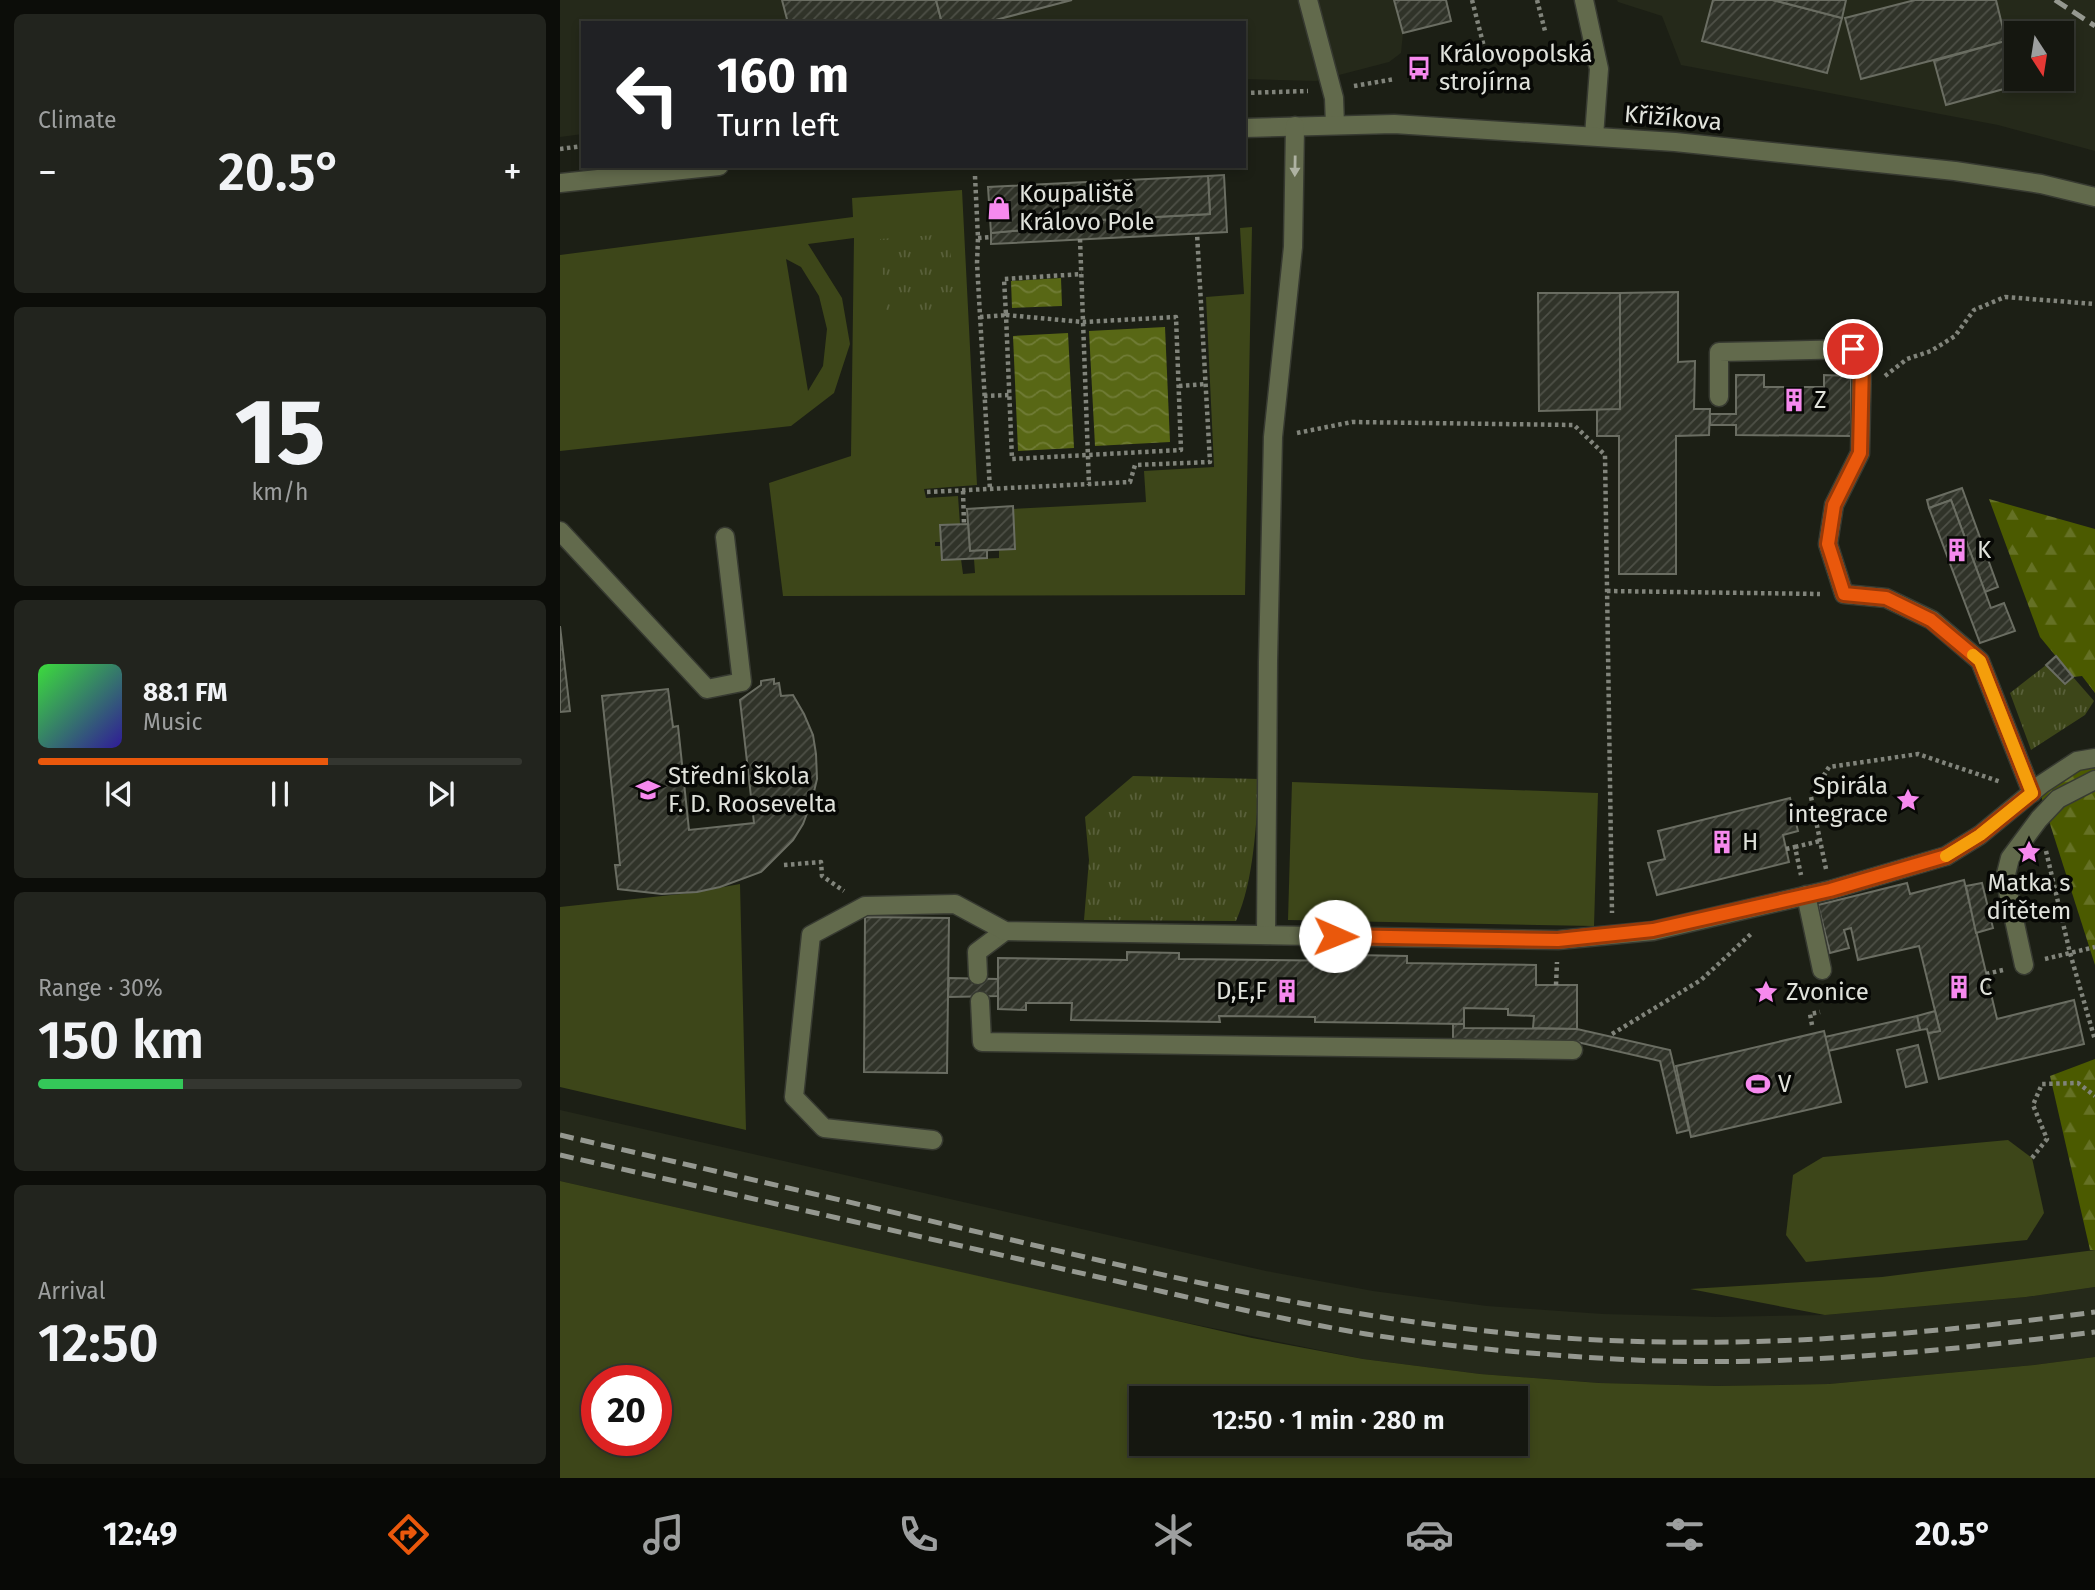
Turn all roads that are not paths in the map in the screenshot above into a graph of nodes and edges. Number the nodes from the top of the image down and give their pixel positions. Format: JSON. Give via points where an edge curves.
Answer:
{"nodes":[{"id":1,"x":1308,"y":0,"type":"edge"},
{"id":2,"x":1584,"y":0,"type":"edge"},
{"id":3,"x":1335,"y":125,"type":"junction"},
{"id":4,"x":1295,"y":126,"type":"junction"},
{"id":5,"x":1246,"y":128,"type":"edge"},
{"id":6,"x":1594,"y":136,"type":"junction"},
{"id":7,"x":700,"y":168,"type":"edge"},
{"id":8,"x":560,"y":183,"type":"edge"},
{"id":9,"x":2095,"y":197,"type":"edge"},
{"id":10,"x":1719,"y":397,"type":"dead end"},
{"id":11,"x":560,"y":531,"type":"edge"},
{"id":12,"x":725,"y":537,"type":"dead end"},
{"id":13,"x":2095,"y":758,"type":"edge"},
{"id":14,"x":2095,"y":780,"type":"edge"},
{"id":15,"x":2032,"y":793,"type":"junction"},
{"id":16,"x":1797,"y":897,"type":"junction"},
{"id":17,"x":1005,"y":931,"type":"junction"},
{"id":18,"x":1266,"y":935,"type":"junction"},
{"id":19,"x":2024,"y":965,"type":"road end"},
{"id":20,"x":1822,"y":970,"type":"dead end"},
{"id":21,"x":978,"y":975,"type":"dead end"},
{"id":22,"x":980,"y":1001,"type":"dead end"},
{"id":23,"x":1573,"y":1050,"type":"dead end"},
{"id":24,"x":933,"y":1140,"type":"dead end"}],
"edges":[{"from":1,"to":3,"type":"street","via":[[1334,98]]},
{"from":2,"to":6,"type":"street","via":[[1599,69]]},
{"from":3,"to":4,"type":"street","name":"Křižíkova"},
{"from":3,"to":6,"type":"street","name":"Křižíkova"},
{"from":4,"to":5,"type":"street","name":"Křižíkova"},
{"from":4,"to":18,"type":"street","one_way":true,"via":[[1293,237],[1273,437]]},
{"from":6,"to":9,"type":"street","name":"Křižíkova","via":[[1955,171]]},
{"from":7,"to":8,"type":"street"},
{"from":10,"to":15,"type":"street","via":[[1719,352],[1853,349],[1862,361],[1860,453],[1834,505],[1828,544],[1844,594],[1886,598],[1931,620],[1980,661]]},
{"from":11,"to":12,"type":"street","via":[[707,689],[742,682]]},
{"from":13,"to":15,"type":"street","via":[[2077,761]]},
{"from":14,"to":19,"type":"street","via":[[2058,799],[2010,858],[2005,878]]},
{"from":15,"to":16,"type":"street","via":[[1946,856]]},
{"from":16,"to":18,"type":"street","via":[[1653,930],[1558,940]]},
{"from":16,"to":20,"type":"street"},
{"from":17,"to":18,"type":"street"},
{"from":17,"to":21,"type":"street","via":[[977,952]]},
{"from":17,"to":24,"type":"street","via":[[955,904],[865,906],[811,935],[794,1097],[824,1128]]},
{"from":22,"to":23,"type":"street","via":[[982,1042]]}]}
